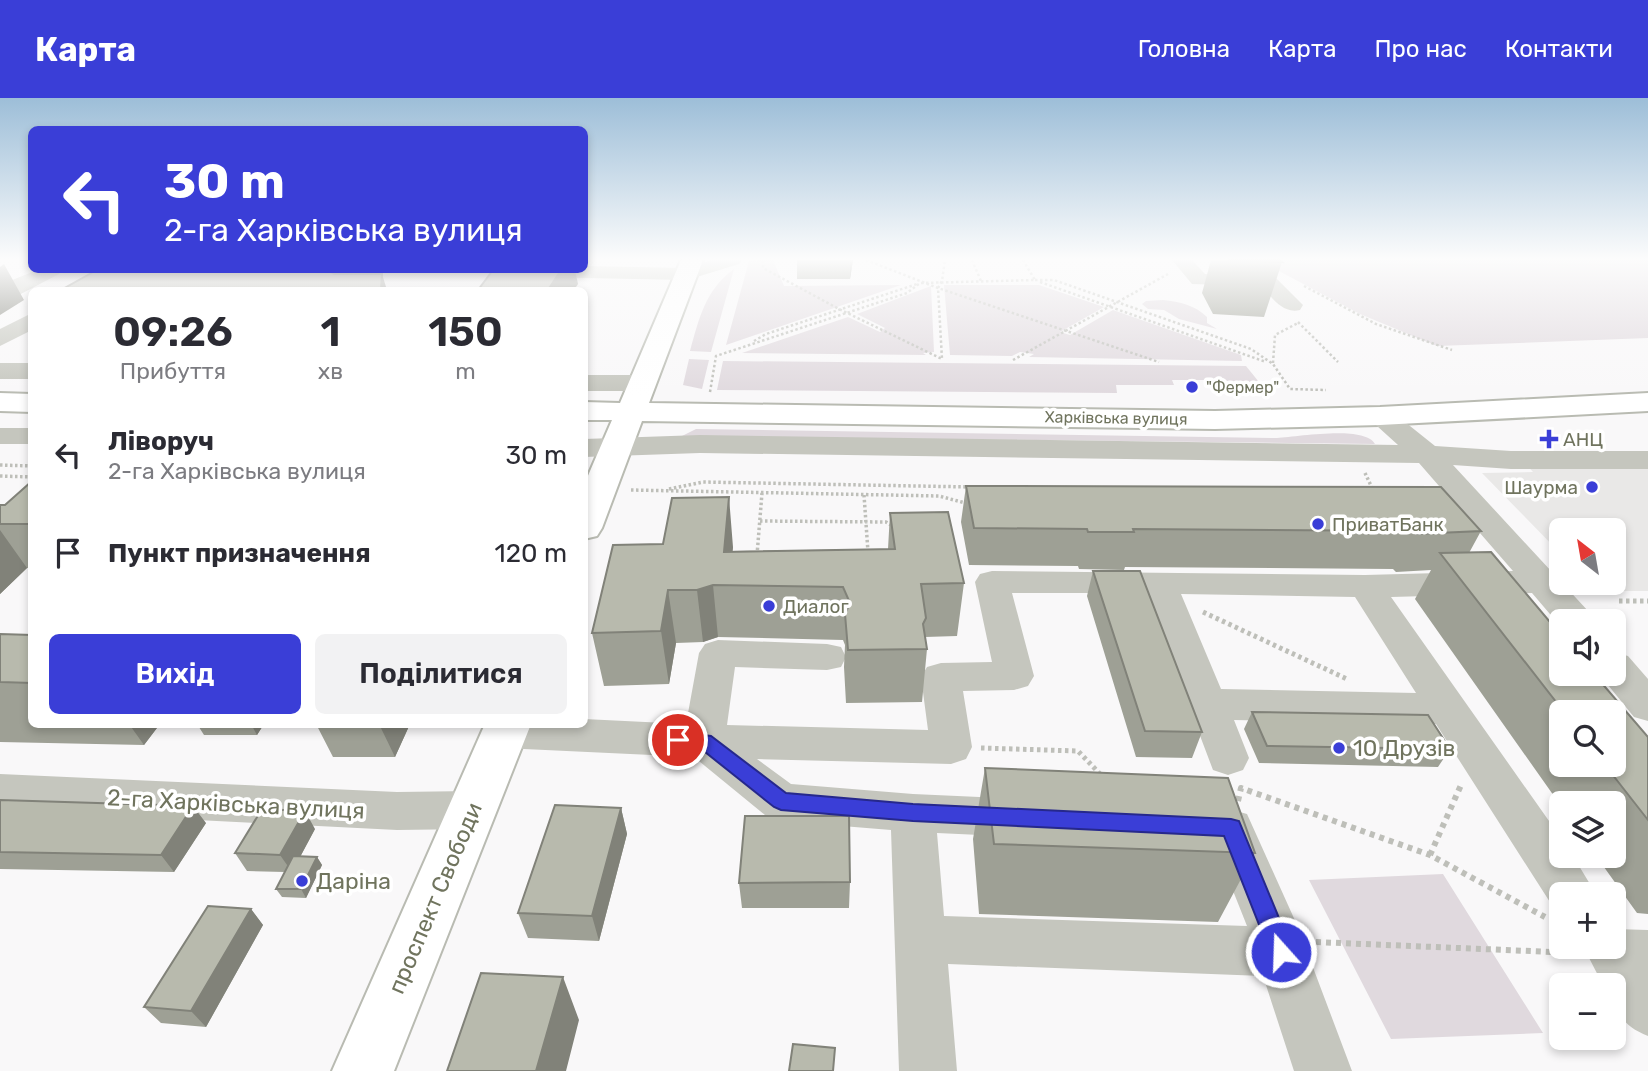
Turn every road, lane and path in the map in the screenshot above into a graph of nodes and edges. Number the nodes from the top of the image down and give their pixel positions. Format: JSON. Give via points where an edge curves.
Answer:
{"nodes":[{"id":1,"x":674,"y":305,"type":"edge"},
{"id":2,"x":832,"y":305,"type":"edge"},
{"id":3,"x":850,"y":305,"type":"edge"},
{"id":4,"x":870,"y":305,"type":"edge"},
{"id":5,"x":939,"y":305,"type":"edge"},
{"id":6,"x":993,"y":305,"type":"edge"},
{"id":7,"x":1107,"y":305,"type":"edge"},
{"id":8,"x":1115,"y":305,"type":"edge"},
{"id":9,"x":1126,"y":305,"type":"edge"},
{"id":10,"x":1288,"y":305,"type":"edge"},
{"id":11,"x":1338,"y":305,"type":"edge"},
{"id":12,"x":1112,"y":307,"type":"junction"},
{"id":13,"x":839,"y":309,"type":"junction"},
{"id":14,"x":849,"y":313,"type":"junction"},
{"id":15,"x":1295,"y":314,"type":"junction"},
{"id":16,"x":28,"y":322,"type":"edge"},
{"id":17,"x":1071,"y":330,"type":"junction"},
{"id":18,"x":0,"y":339,"type":"edge"},
{"id":19,"x":750,"y":344,"type":"junction"},
{"id":20,"x":1452,"y":350,"type":"dead end"},
{"id":21,"x":1013,"y":360,"type":"dead end"},
{"id":22,"x":1159,"y":362,"type":"dead end"},
{"id":23,"x":1338,"y":362,"type":"dead end"},
{"id":24,"x":1273,"y":364,"type":"junction"},
{"id":25,"x":0,"y":371,"type":"edge"},
{"id":26,"x":28,"y":372,"type":"edge"},
{"id":27,"x":588,"y":383,"type":"edge"},
{"id":28,"x":642,"y":383,"type":"junction"},
{"id":29,"x":1326,"y":390,"type":"dead end"},
{"id":30,"x":710,"y":394,"type":"dead end"},
{"id":31,"x":0,"y":402,"type":"edge"},
{"id":32,"x":1648,"y":402,"type":"edge"},
{"id":33,"x":28,"y":403,"type":"edge"},
{"id":34,"x":588,"y":411,"type":"edge"},
{"id":35,"x":631,"y":411,"type":"junction"},
{"id":36,"x":1380,"y":416,"type":"junction"},
{"id":37,"x":0,"y":436,"type":"edge"},
{"id":38,"x":28,"y":436,"type":"edge"},
{"id":39,"x":600,"y":448,"type":"edge"},
{"id":40,"x":1427,"y":454,"type":"junction"},
{"id":41,"x":1648,"y":460,"type":"edge"},
{"id":42,"x":0,"y":465,"type":"edge"},
{"id":43,"x":1361,"y":465,"type":"dead end"},
{"id":44,"x":28,"y":466,"type":"edge"},
{"id":45,"x":0,"y":476,"type":"edge"},
{"id":46,"x":28,"y":477,"type":"edge"},
{"id":47,"x":981,"y":487,"type":"edge"},
{"id":48,"x":631,"y":490,"type":"dead end"},
{"id":49,"x":662,"y":491,"type":"junction"},
{"id":50,"x":762,"y":493,"type":"junction"},
{"id":51,"x":864,"y":495,"type":"junction"},
{"id":52,"x":1376,"y":497,"type":"edge"},
{"id":53,"x":974,"y":504,"type":"edge"},
{"id":54,"x":588,"y":508,"type":"edge"},
{"id":55,"x":760,"y":521,"type":"junction"},
{"id":56,"x":866,"y":522,"type":"junction"},
{"id":57,"x":898,"y":529,"type":"edge"},
{"id":58,"x":757,"y":563,"type":"edge"},
{"id":59,"x":868,"y":563,"type":"edge"},
{"id":60,"x":1541,"y":582,"type":"junction"},
{"id":61,"x":1365,"y":586,"type":"junction"},
{"id":62,"x":1161,"y":588,"type":"junction"},
{"id":63,"x":1619,"y":601,"type":"dead end"},
{"id":64,"x":1648,"y":601,"type":"edge"},
{"id":65,"x":1565,"y":609,"type":"edge"},
{"id":66,"x":827,"y":657,"type":"dead end"},
{"id":67,"x":1350,"y":680,"type":"dead end"},
{"id":68,"x":1626,"y":680,"type":"edge"},
{"id":69,"x":1207,"y":704,"type":"junction"},
{"id":70,"x":1648,"y":706,"type":"edge"},
{"id":71,"x":1448,"y":709,"type":"junction"},
{"id":72,"x":506,"y":728,"type":"edge"},
{"id":73,"x":704,"y":741,"type":"junction"},
{"id":74,"x":951,"y":747,"type":"junction"},
{"id":75,"x":1476,"y":751,"type":"junction"},
{"id":76,"x":1116,"y":778,"type":"edge"},
{"id":77,"x":0,"y":792,"type":"edge"},
{"id":78,"x":1224,"y":797,"type":"junction"},
{"id":79,"x":472,"y":810,"type":"junction"},
{"id":80,"x":913,"y":813,"type":"junction"},
{"id":81,"x":1068,"y":820,"type":"edge"},
{"id":82,"x":1430,"y":855,"type":"junction"},
{"id":83,"x":1549,"y":885,"type":"edge"},
{"id":84,"x":1549,"y":902,"type":"edge"},
{"id":85,"x":920,"y":939,"type":"junction"},
{"id":86,"x":1281,"y":952,"type":"junction"},
{"id":87,"x":1626,"y":959,"type":"edge"},
{"id":88,"x":1648,"y":1009,"type":"edge"},
{"id":89,"x":363,"y":1071,"type":"edge"},
{"id":90,"x":928,"y":1071,"type":"edge"},
{"id":91,"x":1323,"y":1071,"type":"edge"}],
"edges":[{"from":1,"to":28,"type":"main road"},
{"from":2,"to":13,"type":"path"},
{"from":3,"to":13,"type":"path"},
{"from":4,"to":14,"type":"path"},
{"from":5,"to":14,"type":"path","via":[[942,359]]},
{"from":6,"to":17,"type":"path"},
{"from":7,"to":12,"type":"path"},
{"from":8,"to":12,"type":"path"},
{"from":9,"to":24,"type":"path","via":[[1251,349]]},
{"from":10,"to":15,"type":"street"},
{"from":11,"to":20,"type":"path","via":[[1390,331]]},
{"from":12,"to":17,"type":"path"},
{"from":12,"to":24,"type":"path"},
{"from":13,"to":14,"type":"path"},
{"from":13,"to":19,"type":"path"},
{"from":14,"to":19,"type":"path"},
{"from":15,"to":23,"type":"path"},
{"from":15,"to":24,"type":"path","via":[[1275,335]]},
{"from":16,"to":18,"type":"street"},
{"from":17,"to":21,"type":"path"},
{"from":17,"to":22,"type":"path"},
{"from":19,"to":30,"type":"path","via":[[716,356]]},
{"from":24,"to":29,"type":"path","via":[[1290,388]]},
{"from":25,"to":26,"type":"street"},
{"from":27,"to":28,"type":"street"},
{"from":28,"to":35,"type":"main road"},
{"from":31,"to":33,"type":"main road"},
{"from":32,"to":36,"type":"main road","name":"Харківська вулиця"},
{"from":34,"to":35,"type":"main road","name":"Харківська вулиця"},
{"from":35,"to":36,"type":"main road","name":"Харківська вулиця","via":[[1215,420]]},
{"from":35,"to":39,"type":"main road"},
{"from":36,"to":40,"type":"street"},
{"from":37,"to":38,"type":"street"},
{"from":39,"to":40,"type":"street","via":[[700,444]]},
{"from":39,"to":54,"type":"main road"},
{"from":40,"to":41,"type":"street","via":[[1511,460]]},
{"from":40,"to":60,"type":"street"},
{"from":42,"to":44,"type":"path"},
{"from":43,"to":52,"type":"path"},
{"from":45,"to":46,"type":"path"},
{"from":47,"to":49,"type":"path","via":[[702,482]]},
{"from":48,"to":49,"type":"path"},
{"from":49,"to":50,"type":"path"},
{"from":50,"to":51,"type":"path"},
{"from":50,"to":55,"type":"path"},
{"from":51,"to":53,"type":"path","via":[[939,496]]},
{"from":51,"to":56,"type":"path"},
{"from":55,"to":56,"type":"path"},
{"from":55,"to":58,"type":"path"},
{"from":56,"to":57,"type":"path"},
{"from":56,"to":59,"type":"path"},
{"from":60,"to":61,"type":"street"},
{"from":60,"to":65,"type":"street"},
{"from":61,"to":62,"type":"street"},
{"from":61,"to":71,"type":"street"},
{"from":62,"to":67,"type":"path"},
{"from":62,"to":69,"type":"street"},
{"from":62,"to":74,"type":"street","via":[[992,582],[1014,676],[941,677]]},
{"from":63,"to":64,"type":"path"},
{"from":66,"to":73,"type":"street","via":[[718,653]]},
{"from":68,"to":70,"type":"street"},
{"from":69,"to":71,"type":"street"},
{"from":69,"to":78,"type":"street"},
{"from":71,"to":75,"type":"street"},
{"from":72,"to":73,"type":"street"},
{"from":72,"to":79,"type":"main road","name":"проспект Свободи"},
{"from":73,"to":74,"type":"street"},
{"from":73,"to":80,"type":"street","via":[[781,802]]},
{"from":74,"to":76,"type":"path","via":[[1078,751],[1102,776]]},
{"from":75,"to":82,"type":"path"},
{"from":75,"to":83,"type":"street"},
{"from":77,"to":79,"type":"street","name":"2-га Харківська вулиця","via":[[397,811]]},
{"from":78,"to":82,"type":"path"},
{"from":78,"to":86,"type":"street"},
{"from":79,"to":89,"type":"main road","name":"проспект Свободи"},
{"from":80,"to":81,"type":"street"},
{"from":80,"to":85,"type":"street"},
{"from":82,"to":84,"type":"path"},
{"from":85,"to":86,"type":"street"},
{"from":85,"to":90,"type":"street"},
{"from":86,"to":91,"type":"street"},
{"from":87,"to":88,"type":"street"}]}
